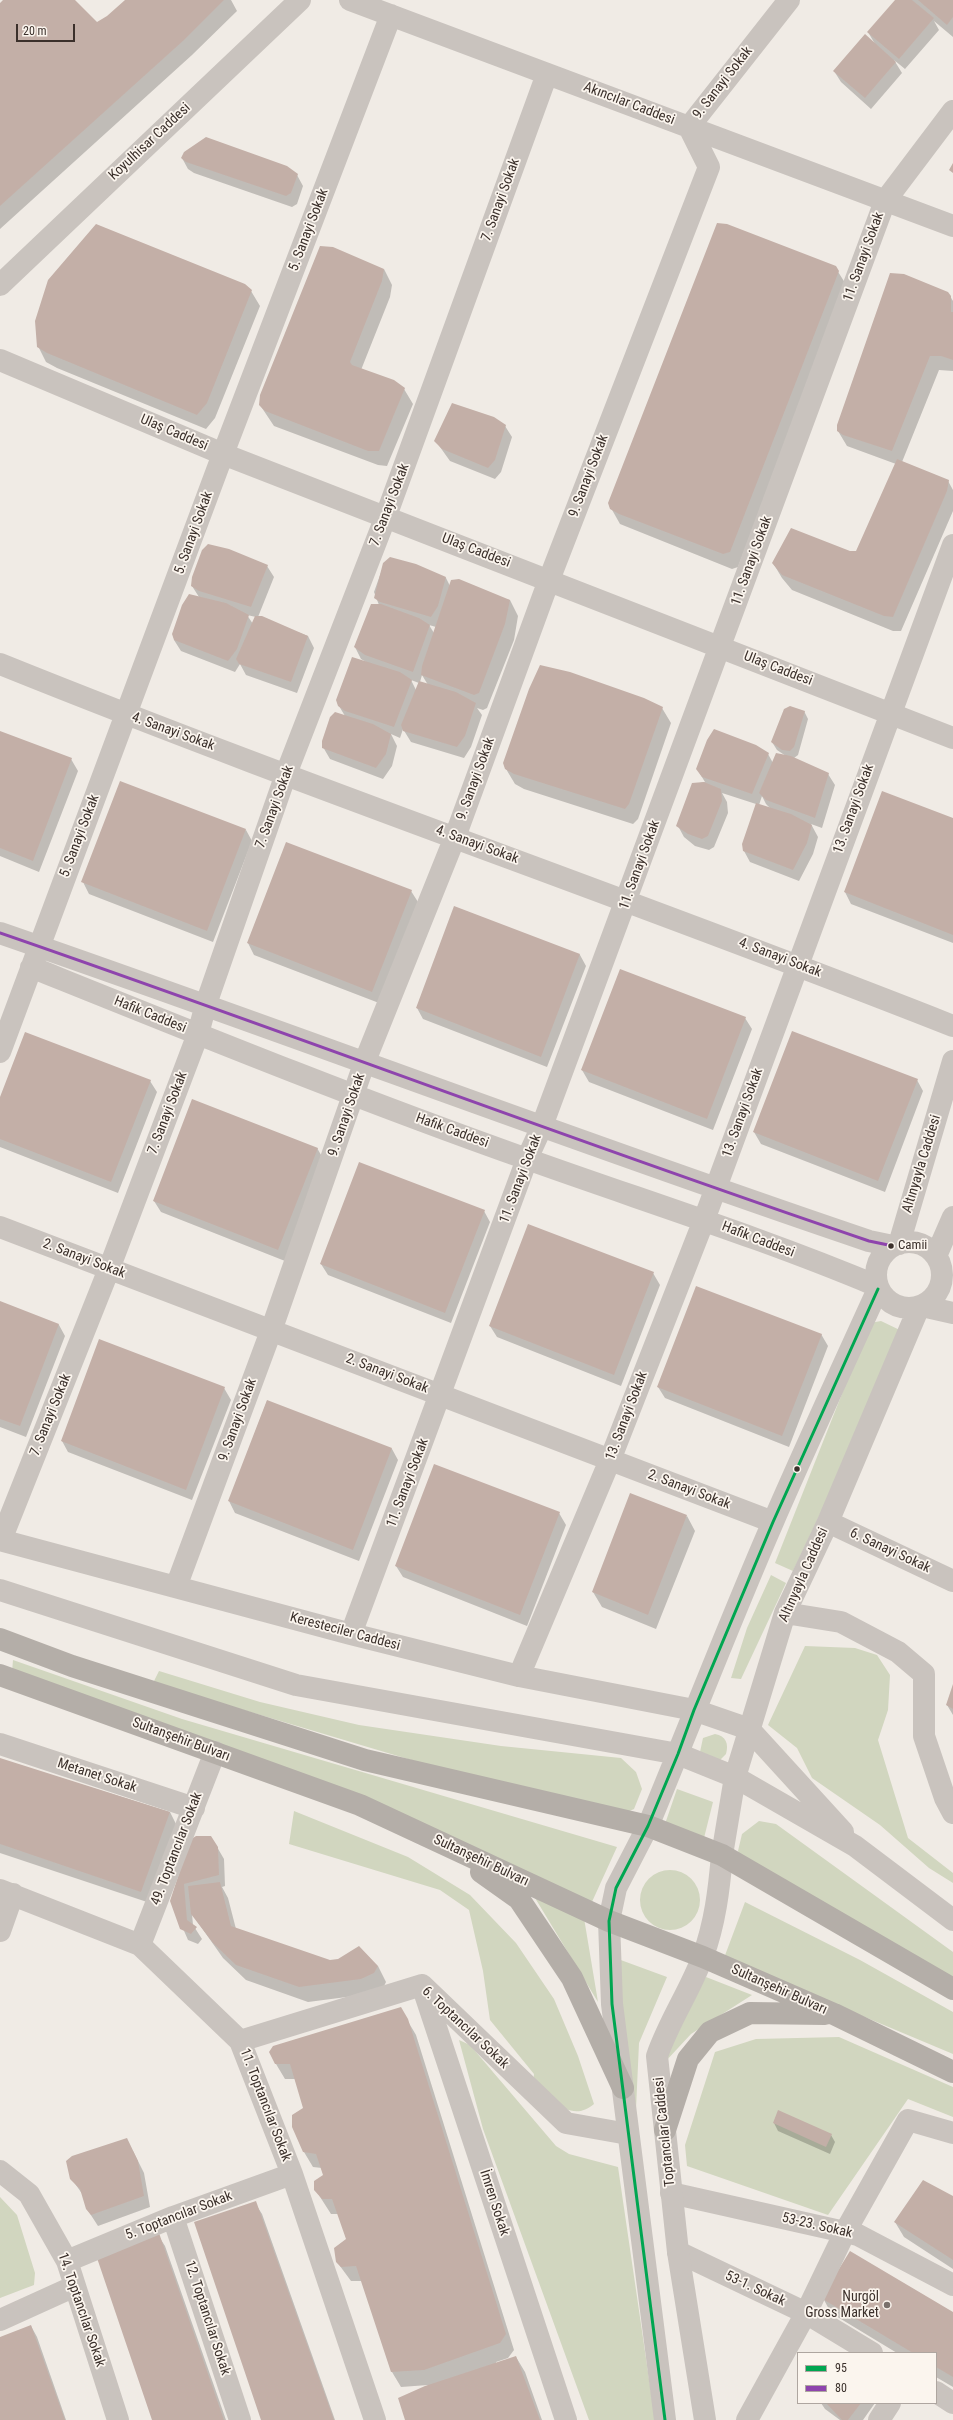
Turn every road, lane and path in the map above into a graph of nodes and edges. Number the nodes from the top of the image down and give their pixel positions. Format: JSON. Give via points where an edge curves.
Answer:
{"nodes":[{"id":1,"x":300,"y":0,"type":"edge"},
{"id":2,"x":350,"y":0,"type":"edge"},
{"id":3,"x":789,"y":0,"type":"edge"},
{"id":4,"x":391,"y":15,"type":"junction"},
{"id":5,"x":548,"y":74,"type":"junction"},
{"id":6,"x":953,"y":111,"type":"edge"},
{"id":7,"x":688,"y":127,"type":"junction"},
{"id":8,"x":885,"y":201,"type":"junction"},
{"id":9,"x":953,"y":226,"type":"edge"},
{"id":10,"x":0,"y":285,"type":"edge"},
{"id":11,"x":0,"y":360,"type":"edge"},
{"id":12,"x":223,"y":454,"type":"junction"},
{"id":13,"x":386,"y":516,"type":"junction"},
{"id":14,"x":953,"y":545,"type":"edge"},
{"id":15,"x":549,"y":580,"type":"junction"},
{"id":16,"x":720,"y":646,"type":"junction"},
{"id":17,"x":0,"y":664,"type":"edge"},
{"id":18,"x":890,"y":713,"type":"junction"},
{"id":19,"x":126,"y":715,"type":"junction"},
{"id":20,"x":953,"y":738,"type":"edge"},
{"id":21,"x":286,"y":774,"type":"junction"},
{"id":22,"x":455,"y":837,"type":"junction"},
{"id":23,"x":627,"y":901,"type":"junction"},
{"id":24,"x":0,"y":933,"type":"edge"},
{"id":25,"x":39,"y":946,"type":"junction"},
{"id":26,"x":797,"y":964,"type":"junction"},
{"id":27,"x":31,"y":966,"type":"junction"},
{"id":28,"x":206,"y":1004,"type":"junction"},
{"id":29,"x":953,"y":1026,"type":"edge"},
{"id":30,"x":198,"y":1034,"type":"junction"},
{"id":31,"x":0,"y":1052,"type":"edge"},
{"id":32,"x":365,"y":1061,"type":"junction"},
{"id":33,"x":953,"y":1061,"type":"edge"},
{"id":34,"x":354,"y":1095,"type":"junction"},
{"id":35,"x":542,"y":1126,"type":"junction"},
{"id":36,"x":527,"y":1159,"type":"junction"},
{"id":37,"x":715,"y":1189,"type":"junction"},
{"id":38,"x":953,"y":1217,"type":"edge"},
{"id":39,"x":704,"y":1220,"type":"junction"},
{"id":40,"x":0,"y":1227,"type":"edge"},
{"id":41,"x":896,"y":1245,"type":"junction"},
{"id":42,"x":942,"y":1260,"type":"edge"},
{"id":43,"x":109,"y":1269,"type":"junction"},
{"id":44,"x":878,"y":1288,"type":"junction"},
{"id":45,"x":920,"y":1306,"type":"junction"},
{"id":46,"x":953,"y":1312,"type":"edge"},
{"id":47,"x":271,"y":1331,"type":"junction"},
{"id":48,"x":441,"y":1395,"type":"junction"},
{"id":49,"x":610,"y":1460,"type":"junction"},
{"id":50,"x":773,"y":1522,"type":"junction"},
{"id":51,"x":828,"y":1522,"type":"junction"},
{"id":52,"x":0,"y":1540,"type":"edge"},
{"id":53,"x":953,"y":1580,"type":"edge"},
{"id":54,"x":176,"y":1587,"type":"junction"},
{"id":55,"x":0,"y":1590,"type":"edge"},
{"id":56,"x":785,"y":1613,"type":"junction"},
{"id":57,"x":352,"y":1634,"type":"junction"},
{"id":58,"x":0,"y":1639,"type":"edge"},
{"id":59,"x":0,"y":1675,"type":"edge"},
{"id":60,"x":519,"y":1676,"type":"junction"},
{"id":61,"x":694,"y":1710,"type":"junction"},
{"id":62,"x":749,"y":1728,"type":"junction"},
{"id":63,"x":0,"y":1744,"type":"edge"},
{"id":64,"x":215,"y":1752,"type":"junction"},
{"id":65,"x":678,"y":1754,"type":"junction"},
{"id":66,"x":735,"y":1777,"type":"junction"},
{"id":67,"x":194,"y":1808,"type":"junction"},
{"id":68,"x":953,"y":1813,"type":"edge"},
{"id":69,"x":648,"y":1826,"type":"junction"},
{"id":70,"x":438,"y":1841,"type":"junction"},
{"id":71,"x":856,"y":1846,"type":"junction"},
{"id":72,"x":722,"y":1855,"type":"junction"},
{"id":73,"x":7,"y":1892,"type":"edge"},
{"id":74,"x":953,"y":1920,"type":"edge"},
{"id":75,"x":609,"y":1921,"type":"junction"},
{"id":76,"x":0,"y":1931,"type":"edge"},
{"id":77,"x":140,"y":1945,"type":"junction"},
{"id":78,"x":703,"y":1957,"type":"junction"},
{"id":79,"x":422,"y":1985,"type":"junction"},
{"id":80,"x":953,"y":1989,"type":"edge"},
{"id":81,"x":834,"y":2014,"type":"junction"},
{"id":82,"x":240,"y":2041,"type":"junction"},
{"id":83,"x":953,"y":2072,"type":"edge"},
{"id":84,"x":622,"y":2088,"type":"junction"},
{"id":85,"x":665,"y":2130,"type":"junction"},
{"id":86,"x":953,"y":2133,"type":"edge"},
{"id":87,"x":628,"y":2134,"type":"junction"},
{"id":88,"x":0,"y":2171,"type":"edge"},
{"id":89,"x":292,"y":2174,"type":"junction"},
{"id":90,"x":671,"y":2193,"type":"junction"},
{"id":91,"x":173,"y":2217,"type":"junction"},
{"id":92,"x":845,"y":2232,"type":"junction"},
{"id":93,"x":678,"y":2252,"type":"junction"},
{"id":94,"x":67,"y":2260,"type":"junction"},
{"id":95,"x":953,"y":2284,"type":"edge"},
{"id":96,"x":75,"y":2286,"type":"junction"},
{"id":97,"x":806,"y":2313,"type":"junction"},
{"id":98,"x":0,"y":2320,"type":"edge"},
{"id":99,"x":870,"y":2352,"type":"edge"},
{"id":100,"x":937,"y":2393,"type":"edge"},
{"id":101,"x":953,"y":2403,"type":"edge"},
{"id":102,"x":889,"y":2404,"type":"edge"},
{"id":103,"x":118,"y":2420,"type":"edge"},
{"id":104,"x":240,"y":2420,"type":"edge"},
{"id":105,"x":375,"y":2420,"type":"edge"},
{"id":106,"x":566,"y":2420,"type":"edge"},
{"id":107,"x":665,"y":2420,"type":"edge"},
{"id":108,"x":705,"y":2420,"type":"edge"},
{"id":109,"x":748,"y":2420,"type":"edge"},
{"id":110,"x":879,"y":2420,"type":"edge"}],
"edges":[{"from":1,"to":10,"type":"street","name":"Koyulhisar Caddesi"},
{"from":2,"to":4,"type":"street","name":"Akıncılar Caddesi"},
{"from":3,"to":7,"type":"street","name":"9. Sanayi Sokak"},
{"from":4,"to":5,"type":"street","name":"Akıncılar Caddesi"},
{"from":4,"to":12,"type":"street","name":"5. Sanayi Sokak"},
{"from":5,"to":7,"type":"street","name":"Akıncılar Caddesi"},
{"from":5,"to":13,"type":"street","name":"7. Sanayi Sokak"},
{"from":6,"to":8,"type":"street","name":"11. Sanayi Sokak"},
{"from":7,"to":8,"type":"street","name":"Akıncılar Caddesi"},
{"from":7,"to":15,"type":"street","name":"9. Sanayi Sokak","via":[[709,167]]},
{"from":8,"to":9,"type":"street","name":"Akıncılar Caddesi"},
{"from":8,"to":16,"type":"street","name":"11. Sanayi Sokak"},
{"from":11,"to":12,"type":"street","name":"Ulaş Caddesi"},
{"from":12,"to":13,"type":"street","name":"Ulaş Caddesi"},
{"from":12,"to":19,"type":"street","name":"5. Sanayi Sokak"},
{"from":13,"to":15,"type":"street","name":"Ulaş Caddesi"},
{"from":13,"to":21,"type":"street","name":"7. Sanayi Sokak"},
{"from":14,"to":18,"type":"street","name":"13. Sanayi Sokak"},
{"from":15,"to":16,"type":"street","name":"Ulaş Caddesi"},
{"from":15,"to":22,"type":"street","name":"9. Sanayi Sokak"},
{"from":16,"to":18,"type":"street","name":"Ulaş Caddesi"},
{"from":16,"to":23,"type":"street","name":"11. Sanayi Sokak"},
{"from":17,"to":19,"type":"street","name":"4. Sanayi Sokak"},
{"from":18,"to":20,"type":"street","name":"Ulaş Caddesi"},
{"from":18,"to":26,"type":"street","name":"13. Sanayi Sokak"},
{"from":19,"to":21,"type":"street","name":"4. Sanayi Sokak"},
{"from":19,"to":25,"type":"street","name":"5. Sanayi Sokak"},
{"from":21,"to":22,"type":"street","name":"4. Sanayi Sokak"},
{"from":21,"to":28,"type":"street","name":"7. Sanayi Sokak"},
{"from":22,"to":23,"type":"street","name":"4. Sanayi Sokak"},
{"from":22,"to":32,"type":"street","name":"9. Sanayi Sokak"},
{"from":23,"to":26,"type":"street","name":"4. Sanayi Sokak"},
{"from":23,"to":35,"type":"street","name":"11. Sanayi Sokak"},
{"from":24,"to":25,"type":"street","name":"Hafik Caddesi"},
{"from":25,"to":27,"type":"street","name":"5. Sanayi Sokak"},
{"from":25,"to":28,"type":"street","name":"Hafik Caddesi"},
{"from":26,"to":29,"type":"street","name":"4. Sanayi Sokak"},
{"from":26,"to":37,"type":"street","name":"13. Sanayi Sokak"},
{"from":27,"to":30,"type":"street","name":"Hafik Caddesi"},
{"from":27,"to":31,"type":"street","name":"5. Sanayi Sokak"},
{"from":28,"to":30,"type":"street","name":"7. Sanayi Sokak"},
{"from":28,"to":32,"type":"street","name":"Hafik Caddesi"},
{"from":30,"to":34,"type":"street","name":"Hafik Caddesi"},
{"from":30,"to":43,"type":"street","name":"7. Sanayi Sokak"},
{"from":32,"to":34,"type":"street","name":"9. Sanayi Sokak"},
{"from":32,"to":35,"type":"street","name":"Hafik Caddesi"},
{"from":33,"to":41,"type":"street","name":"Altınyayla Caddesi"},
{"from":34,"to":36,"type":"street","name":"Hafik Caddesi"},
{"from":34,"to":47,"type":"street","name":"9. Sanayi Sokak"},
{"from":35,"to":36,"type":"street","name":"11. Sanayi Sokak"},
{"from":35,"to":37,"type":"street","name":"Hafik Caddesi"},
{"from":36,"to":39,"type":"street","name":"Hafik Caddesi"},
{"from":36,"to":48,"type":"street","name":"11. Sanayi Sokak"},
{"from":37,"to":39,"type":"street","name":"13. Sanayi Sokak"},
{"from":37,"to":41,"type":"street","name":"Hafik Caddesi","via":[[869,1241]]},
{"from":38,"to":42,"type":"street"},
{"from":39,"to":44,"type":"street","name":"Hafik Caddesi"},
{"from":39,"to":49,"type":"street","name":"13. Sanayi Sokak"},
{"from":40,"to":43,"type":"street","name":"2. Sanayi Sokak"},
{"from":41,"to":42,"type":"street","via":[[910,1242],[922,1245]]},
{"from":41,"to":44,"type":"street","via":[[884,1253],[878,1263]]},
{"from":42,"to":45,"type":"street","via":[[941,1284],[932,1299]]},
{"from":43,"to":47,"type":"street","name":"2. Sanayi Sokak"},
{"from":43,"to":52,"type":"street","name":"7. Sanayi Sokak"},
{"from":44,"to":45,"type":"street","via":[[883,1297],[892,1304],[904,1308]]},
{"from":44,"to":50,"type":"street"},
{"from":45,"to":46,"type":"street"},
{"from":45,"to":51,"type":"street","name":"Altınyayla Caddesi"},
{"from":47,"to":48,"type":"street","name":"2. Sanayi Sokak"},
{"from":47,"to":54,"type":"street","name":"9. Sanayi Sokak"},
{"from":48,"to":49,"type":"street","name":"2. Sanayi Sokak"},
{"from":48,"to":57,"type":"street","name":"11. Sanayi Sokak"},
{"from":49,"to":50,"type":"street","name":"2. Sanayi Sokak"},
{"from":49,"to":60,"type":"street","name":"13. Sanayi Sokak"},
{"from":50,"to":61,"type":"street"},
{"from":51,"to":53,"type":"street","name":"6. Sanayi Sokak"},
{"from":51,"to":56,"type":"street","name":"Altınyayla Caddesi"},
{"from":52,"to":54,"type":"street","name":"Keresteciler Caddesi"},
{"from":54,"to":57,"type":"street","name":"Keresteciler Caddesi"},
{"from":55,"to":65,"type":"street","via":[[296,1685]]},
{"from":56,"to":62,"type":"street","name":"Altınyayla Caddesi"},
{"from":56,"to":68,"type":"street","via":[[840,1622],[898,1652],[924,1674],[924,1736],[945,1798]]},
{"from":57,"to":60,"type":"street","name":"Keresteciler Caddesi"},
{"from":58,"to":69,"type":"highway","via":[[72,1666],[366,1760]]},
{"from":59,"to":64,"type":"highway","name":"Sultanşehir Bulvarı"},
{"from":60,"to":61,"type":"street","name":"Keresteciler Caddesi"},
{"from":61,"to":62,"type":"street","name":"Keresteciler Caddesi"},
{"from":61,"to":65,"type":"street"},
{"from":62,"to":66,"type":"street","name":"Altınyayla Caddesi"},
{"from":62,"to":71,"type":"street"},
{"from":63,"to":67,"type":"street","name":"Metanet Sokak"},
{"from":64,"to":67,"type":"street","name":"49. Toptancılar Sokak"},
{"from":64,"to":70,"type":"highway","name":"Sultanşehir Bulvarı","via":[[360,1805]]},
{"from":65,"to":66,"type":"street"},
{"from":65,"to":69,"type":"street"},
{"from":66,"to":71,"type":"street"},
{"from":66,"to":72,"type":"street","name":"Altınyayla Caddesi"},
{"from":67,"to":77,"type":"street","name":"49. Toptancılar Sokak"},
{"from":69,"to":72,"type":"highway"},
{"from":69,"to":75,"type":"street","via":[[616,1888]]},
{"from":70,"to":75,"type":"highway","name":"Sultanşehir Bulvarı"},
{"from":70,"to":84,"type":"highway","via":[[519,1900],[572,1978]]},
{"from":71,"to":74,"type":"street"},
{"from":72,"to":78,"type":"street","name":"Toptancılar Caddesi","via":[[719,1900]]},
{"from":72,"to":80,"type":"highway"},
{"from":73,"to":76,"type":"street"},
{"from":73,"to":77,"type":"street","name":"11. Toptancılar Sokak"},
{"from":75,"to":78,"type":"highway","name":"Sultanşehir Bulvarı"},
{"from":75,"to":84,"type":"street","via":[[612,2004]]},
{"from":77,"to":82,"type":"street","name":"11. Toptancılar Sokak"},
{"from":78,"to":81,"type":"highway","name":"Sultanşehir Bulvarı"},
{"from":78,"to":85,"type":"street","name":"Toptancılar Caddesi","via":[[664,2035],[657,2056]]},
{"from":79,"to":82,"type":"street","name":"6. Toptancılar Sokak"},
{"from":79,"to":87,"type":"street","name":"6. Toptancılar Sokak","via":[[566,2123]]},
{"from":79,"to":106,"type":"street","name":"İmren Sokak"},
{"from":81,"to":83,"type":"highway","name":"Sultanşehir Bulvarı"},
{"from":81,"to":85,"type":"highway","via":[[750,2013],[710,2032],[688,2059]]},
{"from":82,"to":89,"type":"street","name":"11. Toptancılar Sokak"},
{"from":84,"to":87,"type":"street"},
{"from":85,"to":90,"type":"street","name":"Toptancılar Caddesi"},
{"from":86,"to":92,"type":"street","via":[[908,2120]]},
{"from":87,"to":107,"type":"street"},
{"from":88,"to":94,"type":"street","name":"14. Toptancılar Sokak","via":[[29,2194]]},
{"from":89,"to":91,"type":"street","name":"5. Toptancılar Sokak"},
{"from":89,"to":105,"type":"street","name":"11. Toptancılar Sokak"},
{"from":90,"to":92,"type":"street","name":"53-23. Sokak"},
{"from":90,"to":93,"type":"street","name":"Toptancılar Caddesi"},
{"from":91,"to":94,"type":"street","name":"5. Toptancılar Sokak"},
{"from":91,"to":104,"type":"street","name":"12. Toptancılar Sokak"},
{"from":92,"to":95,"type":"street","name":"53-23. Sokak","via":[[858,2235]]},
{"from":92,"to":97,"type":"street"},
{"from":93,"to":97,"type":"street","name":"53-1. Sokak"},
{"from":93,"to":108,"type":"street","name":"Toptancılar Caddesi"},
{"from":94,"to":96,"type":"street","name":"14. Toptancılar Sokak"},
{"from":96,"to":98,"type":"street"},
{"from":96,"to":103,"type":"street","name":"14. Toptancılar Sokak"},
{"from":97,"to":99,"type":"street","name":"53-1. Sokak"},
{"from":97,"to":109,"type":"street"},
{"from":100,"to":101,"type":"street"},
{"from":102,"to":110,"type":"street"}]}
